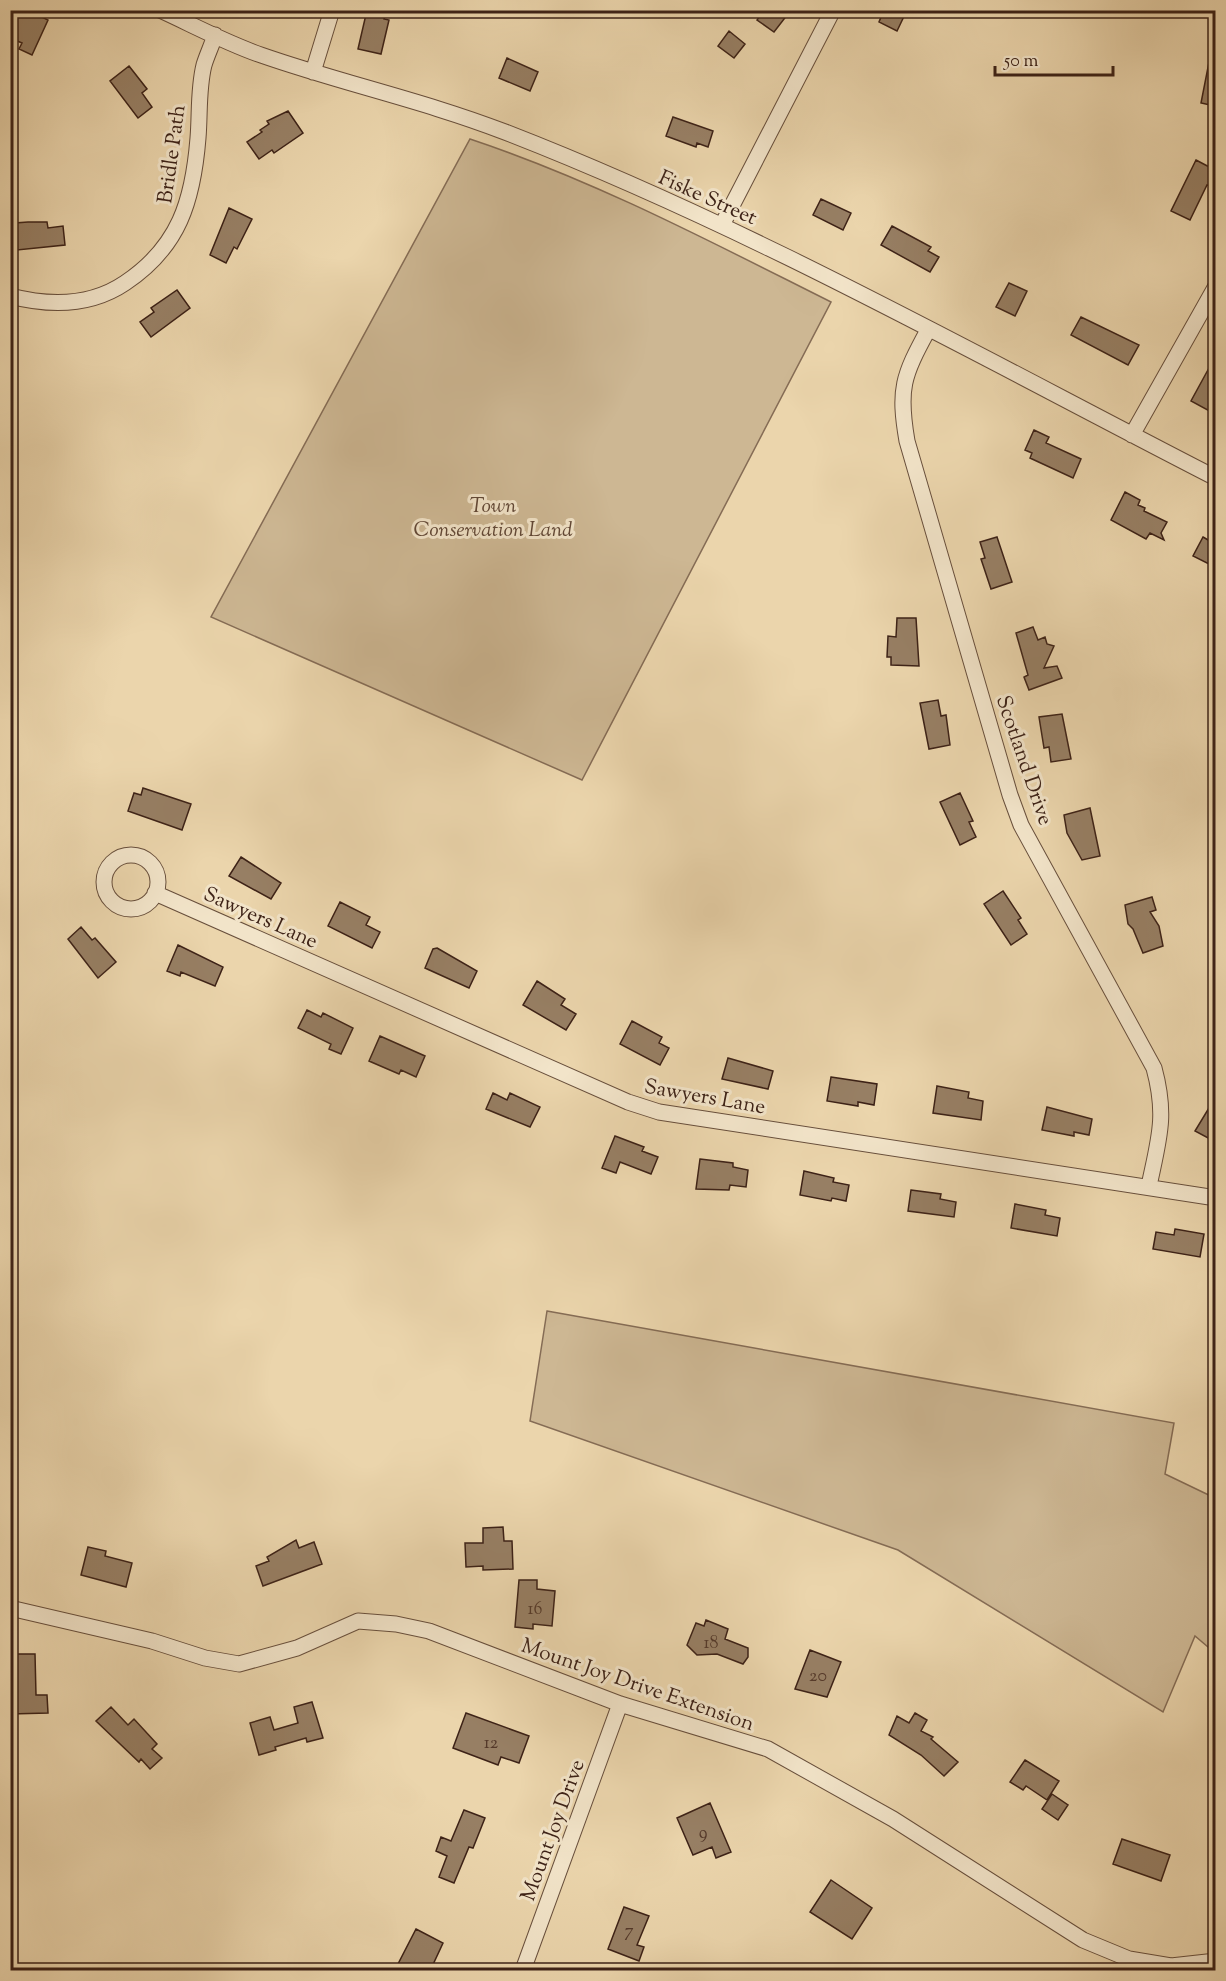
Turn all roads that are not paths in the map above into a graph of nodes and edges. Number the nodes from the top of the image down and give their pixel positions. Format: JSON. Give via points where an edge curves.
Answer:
{"nodes":[{"id":1,"x":160,"y":10,"type":"edge"},
{"id":2,"x":332,"y":10,"type":"edge"},
{"id":3,"x":833,"y":10,"type":"edge"},
{"id":4,"x":215,"y":35,"type":"junction"},
{"id":5,"x":313,"y":72,"type":"junction"},
{"id":6,"x":722,"y":225,"type":"junction"},
{"id":7,"x":1215,"y":286,"type":"edge"},
{"id":8,"x":10,"y":296,"type":"edge"},
{"id":9,"x":928,"y":330,"type":"junction"},
{"id":10,"x":1132,"y":435,"type":"junction"},
{"id":11,"x":1215,"y":478,"type":"edge"},
{"id":12,"x":155,"y":893,"type":"dead end"},
{"id":13,"x":1149,"y":1186,"type":"junction"},
{"id":14,"x":1215,"y":1198,"type":"edge"},
{"id":15,"x":10,"y":1608,"type":"edge"},
{"id":16,"x":620,"y":1704,"type":"junction"},
{"id":17,"x":1215,"y":1961,"type":"edge"},
{"id":18,"x":523,"y":1971,"type":"edge"}],
"edges":[{"from":1,"to":4,"type":"street","name":"Fiske Street"},
{"from":2,"to":5,"type":"street"},
{"from":3,"to":6,"type":"street"},
{"from":4,"to":5,"type":"street","name":"Fiske Street","via":[[256,54]]},
{"from":4,"to":8,"type":"street","name":"Bridle Path","via":[[204,65],[197,149],[186,209],[166,245],[135,276],[92,298],[44,303]]},
{"from":5,"to":6,"type":"street","name":"Fiske Street","via":[[504,131]]},
{"from":6,"to":9,"type":"street","name":"Fiske Street"},
{"from":7,"to":10,"type":"street"},
{"from":9,"to":10,"type":"street","name":"Fiske Street"},
{"from":9,"to":13,"type":"street","name":"Scotland Drive","via":[[903,383],[901,405],[907,441],[1021,825],[1154,1068],[1162,1098],[1161,1130]]},
{"from":10,"to":11,"type":"street","name":"Fiske Street"},
{"from":12,"to":13,"type":"street","name":"Sawyers Lane","via":[[628,1102],[659,1112]]},
{"from":13,"to":14,"type":"street","name":"Sawyers Lane"},
{"from":15,"to":16,"type":"street","name":"Mount Joy Drive Extension","via":[[239,1664],[297,1648],[357,1621],[396,1624],[429,1631]]},
{"from":16,"to":17,"type":"street","name":"Mount Joy Drive Extension","via":[[768,1749],[893,1819],[1083,1940],[1129,1959],[1171,1966]]},
{"from":16,"to":18,"type":"street","name":"Mount Joy Drive"}]}
